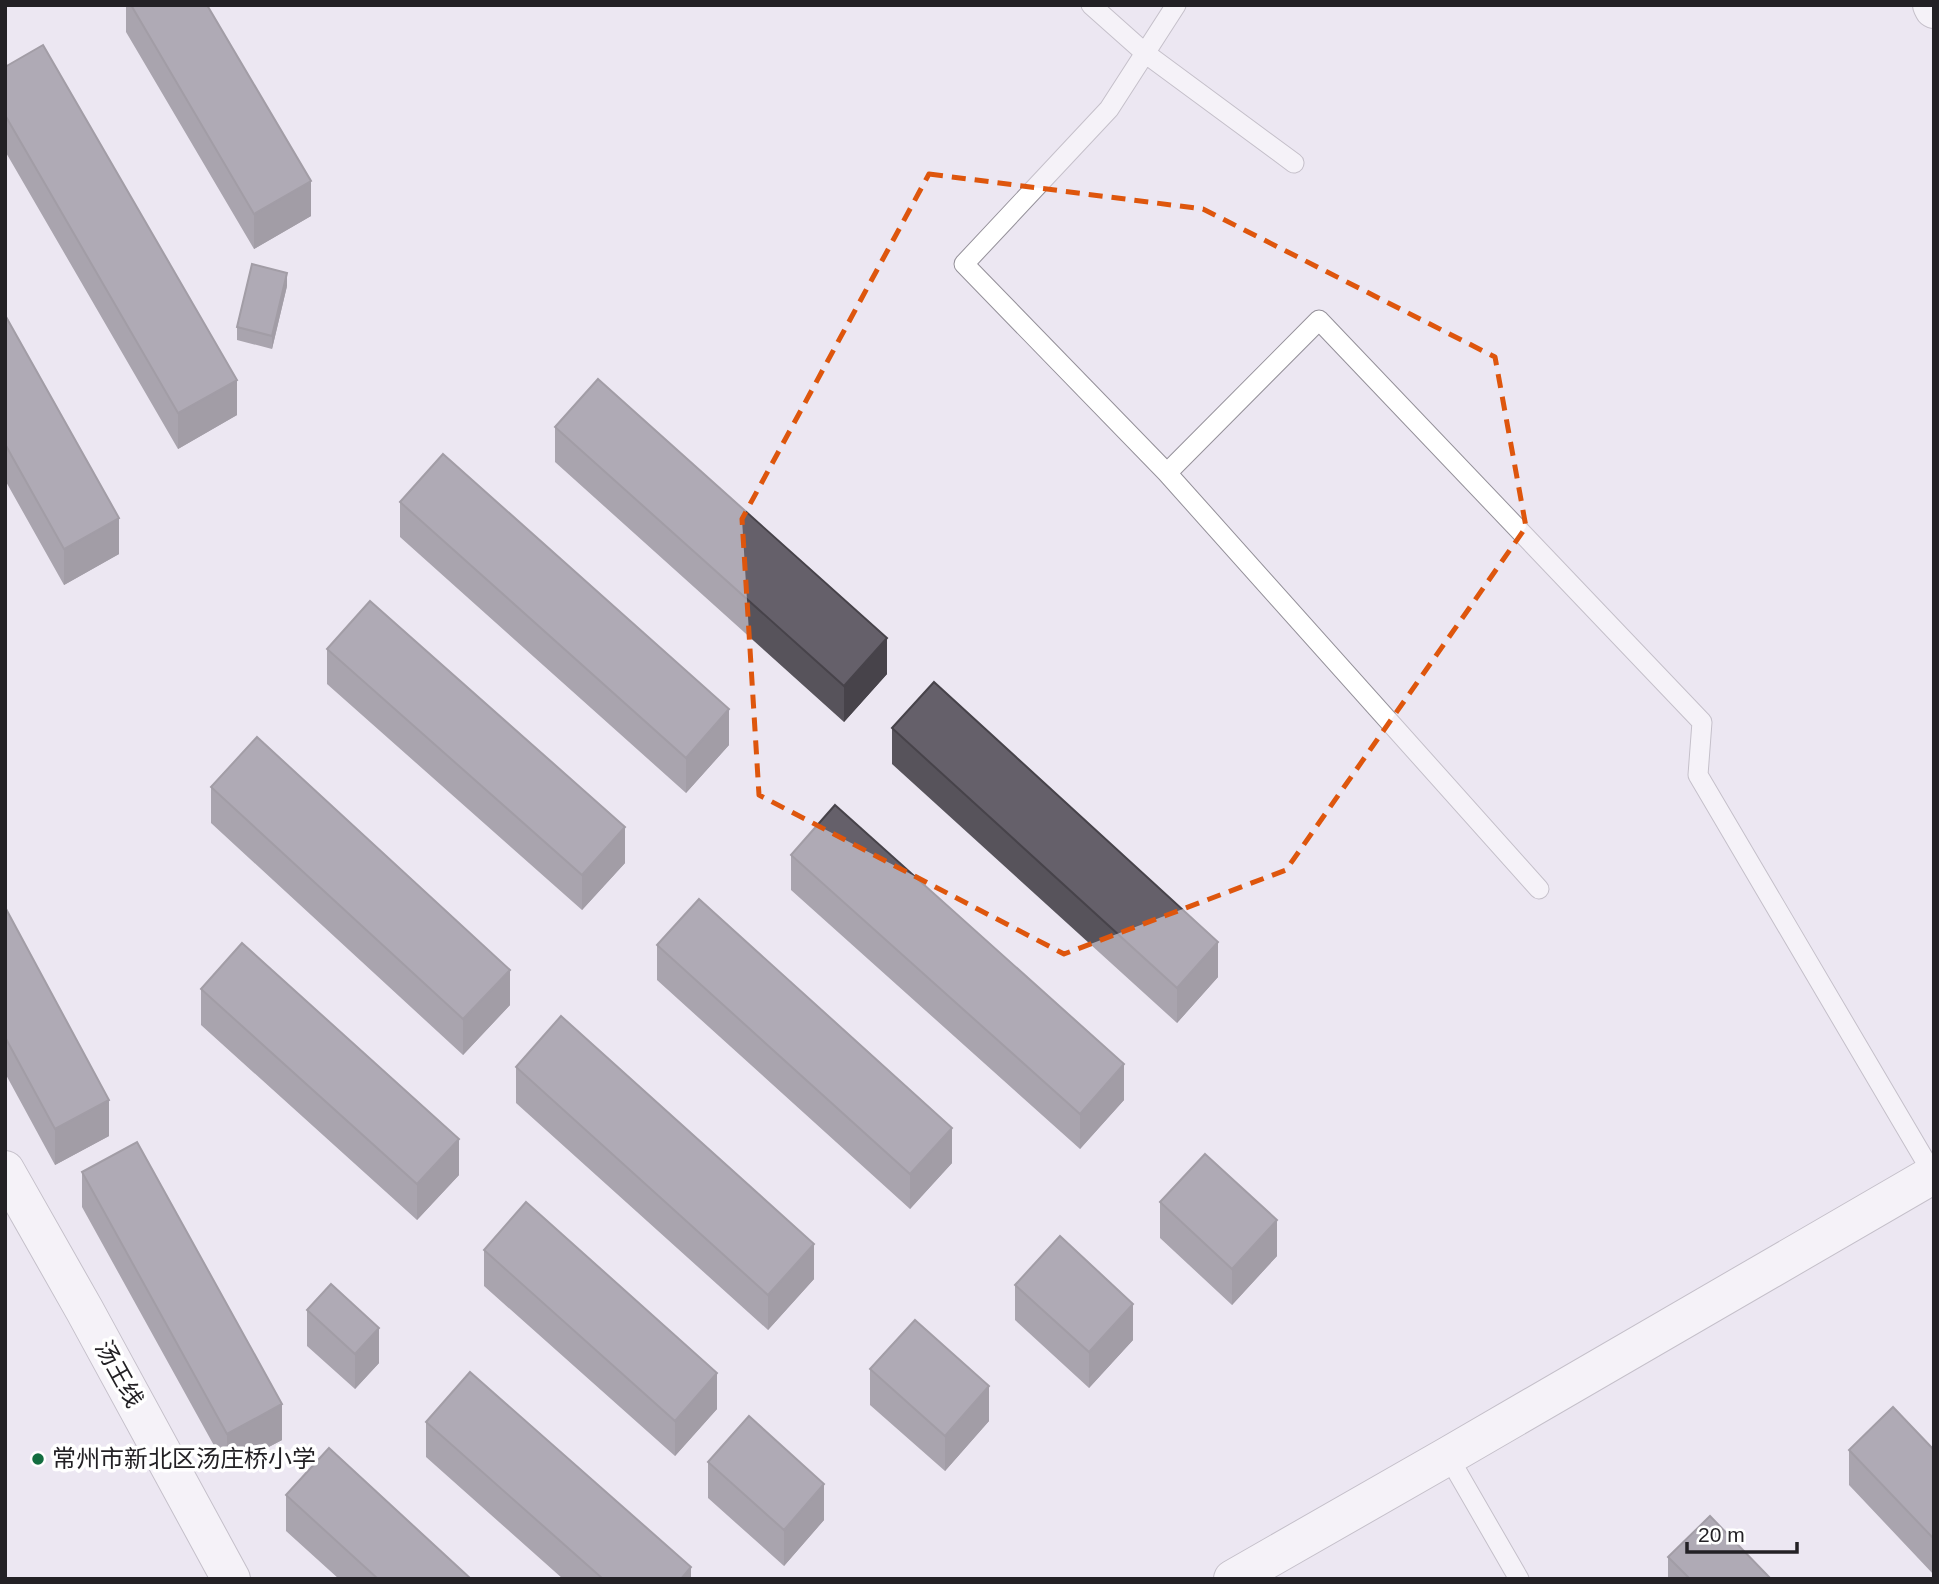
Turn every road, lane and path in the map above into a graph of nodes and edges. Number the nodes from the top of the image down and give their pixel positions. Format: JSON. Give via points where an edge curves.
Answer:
{"nodes":[{"id":1,"x":1091,"y":5,"type":"edge"},
{"id":2,"x":1176,"y":5,"type":"edge"},
{"id":3,"x":1145,"y":53,"type":"junction"},
{"id":4,"x":1294,"y":163,"type":"dead end"},
{"id":5,"x":1167,"y":473,"type":"junction"},
{"id":6,"x":1539,"y":889,"type":"dead end"},
{"id":7,"x":5,"y":1170,"type":"edge"},
{"id":8,"x":1933,"y":1174,"type":"edge"},
{"id":9,"x":1448,"y":1456,"type":"junction"},
{"id":10,"x":231,"y":1579,"type":"edge"},
{"id":11,"x":1233,"y":1579,"type":"edge"},
{"id":12,"x":1518,"y":1579,"type":"edge"}],
"edges":[{"from":1,"to":3,"type":"lane"},
{"from":2,"to":3,"type":"lane"},
{"from":3,"to":4,"type":"lane"},
{"from":3,"to":5,"type":"lane","via":[[1110,109],[964,264]]},
{"from":5,"to":6,"type":"lane"},
{"from":5,"to":8,"type":"lane","via":[[1319,320],[1702,722],[1698,775]]},
{"from":7,"to":10,"type":"main road","name":"汤王线"},
{"from":8,"to":9,"type":"main road"},
{"from":9,"to":11,"type":"main road"},
{"from":9,"to":12,"type":"lane"}]}
